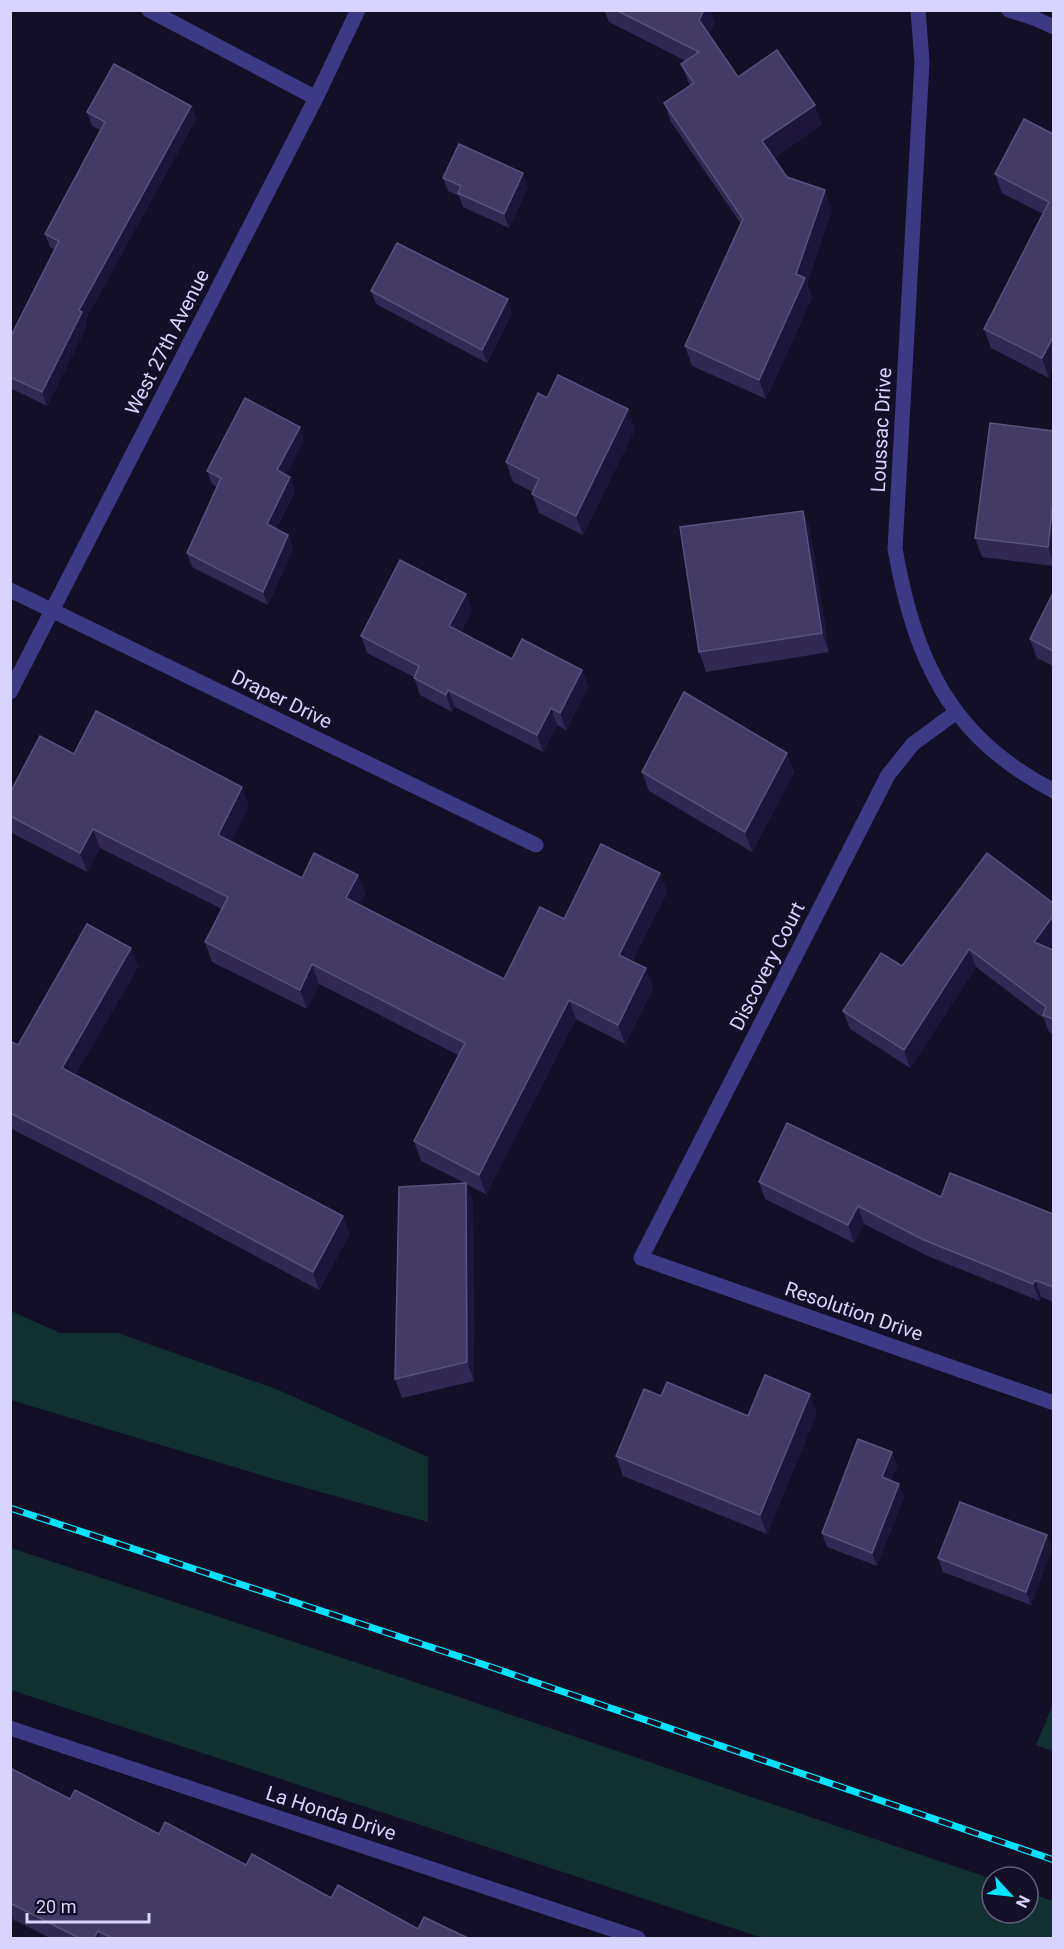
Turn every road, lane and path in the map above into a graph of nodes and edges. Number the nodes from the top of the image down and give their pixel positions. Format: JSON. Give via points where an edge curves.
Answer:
{"nodes":[{"id":1,"x":149,"y":10,"type":"edge"},
{"id":2,"x":358,"y":10,"type":"edge"},
{"id":3,"x":918,"y":10,"type":"edge"},
{"id":4,"x":1009,"y":10,"type":"edge"},
{"id":5,"x":1053,"y":27,"type":"edge"},
{"id":6,"x":316,"y":98,"type":"junction"},
{"id":7,"x":10,"y":590,"type":"edge"},
{"id":8,"x":52,"y":612,"type":"junction"},
{"id":9,"x":10,"y":692,"type":"edge"},
{"id":10,"x":955,"y":713,"type":"junction"},
{"id":11,"x":1053,"y":791,"type":"edge"},
{"id":12,"x":536,"y":845,"type":"dead end"},
{"id":13,"x":641,"y":1258,"type":"joint"},
{"id":14,"x":1053,"y":1403,"type":"edge"},
{"id":15,"x":10,"y":1728,"type":"edge"},
{"id":16,"x":638,"y":1938,"type":"edge"}],
"edges":[{"from":1,"to":6,"type":"street"},
{"from":2,"to":6,"type":"street","name":"West 27th Avenue"},
{"from":3,"to":10,"type":"street","name":"Loussac Drive","via":[[922,62],[895,549],[904,597],[922,655]]},
{"from":4,"to":5,"type":"street"},
{"from":6,"to":8,"type":"street","name":"West 27th Avenue"},
{"from":7,"to":8,"type":"street","name":"Draper Drive"},
{"from":8,"to":9,"type":"street","name":"West 27th Avenue"},
{"from":8,"to":12,"type":"street","name":"Draper Drive"},
{"from":10,"to":11,"type":"street","name":"Loussac Drive","via":[[998,756]]},
{"from":10,"to":13,"type":"street","name":"Discovery Court","via":[[913,744],[888,775]]},
{"from":13,"to":14,"type":"street","name":"Resolution Drive"},
{"from":15,"to":16,"type":"street","name":"La Honda Drive"}]}
